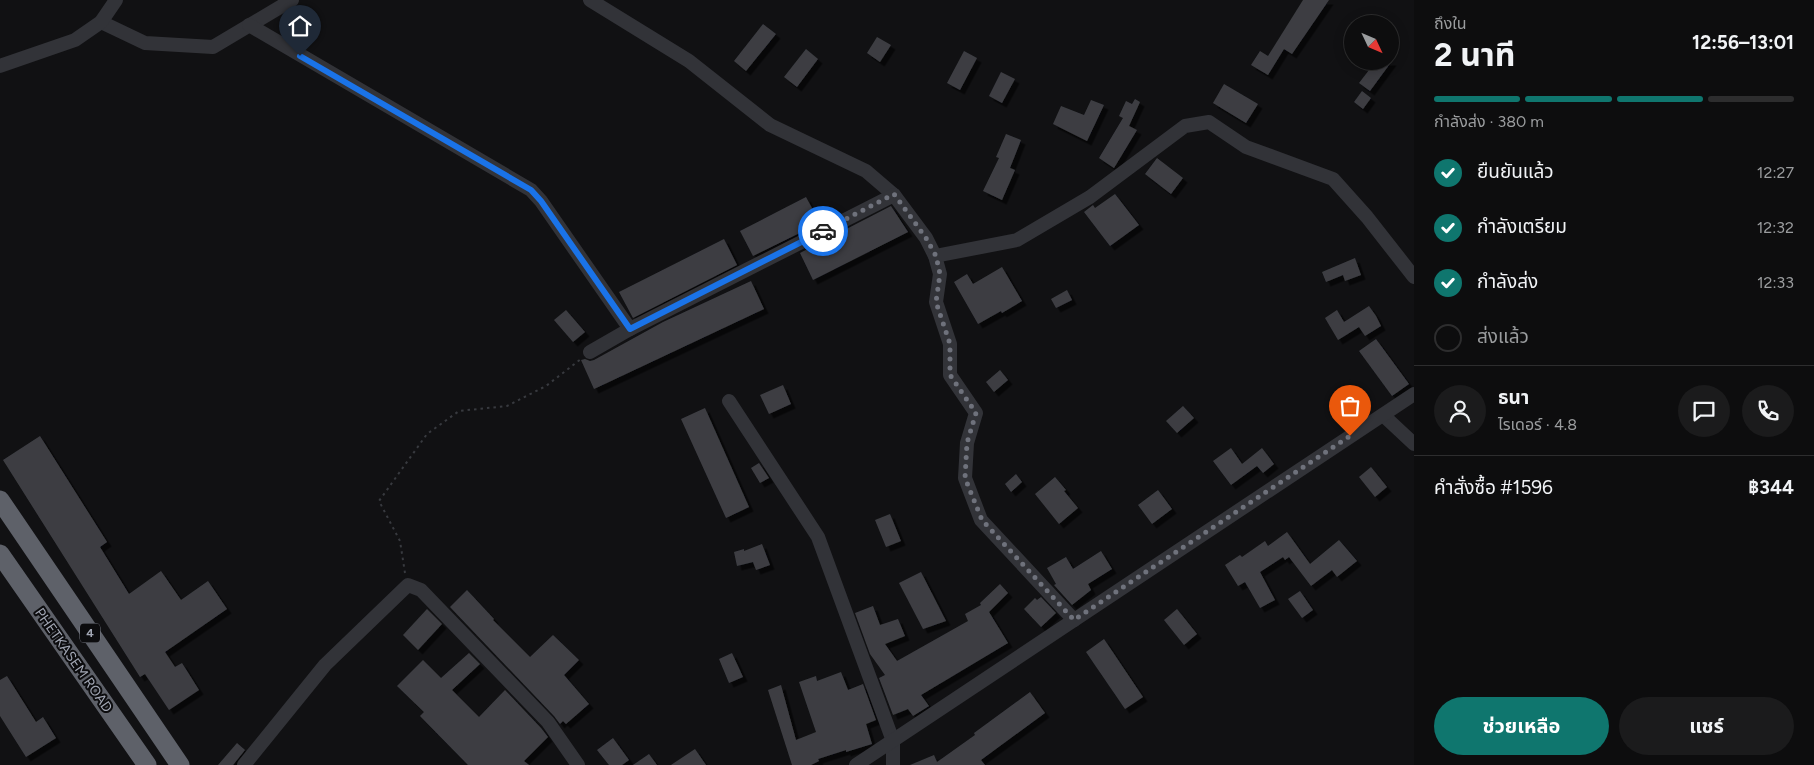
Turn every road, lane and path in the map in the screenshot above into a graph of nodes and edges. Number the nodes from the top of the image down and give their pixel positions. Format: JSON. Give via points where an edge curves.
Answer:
{"nodes":[{"id":1,"x":116,"y":0,"type":"edge"},
{"id":2,"x":292,"y":0,"type":"edge"},
{"id":3,"x":590,"y":0,"type":"edge"},
{"id":4,"x":101,"y":22,"type":"junction"},
{"id":5,"x":249,"y":26,"type":"junction"},
{"id":6,"x":0,"y":66,"type":"edge"},
{"id":7,"x":894,"y":194,"type":"junction"},
{"id":8,"x":936,"y":256,"type":"junction"},
{"id":9,"x":1414,"y":277,"type":"edge"},
{"id":10,"x":630,"y":329,"type":"junction"},
{"id":11,"x":590,"y":352,"type":"joint"},
{"id":12,"x":1414,"y":394,"type":"edge"},
{"id":13,"x":729,"y":400,"type":"dead end"},
{"id":14,"x":1383,"y":415,"type":"junction"},
{"id":15,"x":1414,"y":444,"type":"edge"},
{"id":16,"x":0,"y":500,"type":"edge"},
{"id":17,"x":0,"y":554,"type":"edge"},
{"id":18,"x":408,"y":585,"type":"junction"},
{"id":19,"x":1074,"y":620,"type":"junction"},
{"id":20,"x":893,"y":741,"type":"junction"},
{"id":21,"x":147,"y":765,"type":"edge"},
{"id":22,"x":180,"y":765,"type":"edge"},
{"id":23,"x":244,"y":765,"type":"edge"},
{"id":24,"x":578,"y":765,"type":"edge"},
{"id":25,"x":856,"y":765,"type":"edge"},
{"id":26,"x":893,"y":765,"type":"edge"}],
"edges":[{"from":1,"to":4,"type":"street"},
{"from":2,"to":5,"type":"street"},
{"from":3,"to":7,"type":"street","via":[[689,61],[770,125],[866,171]]},
{"from":4,"to":5,"type":"street","via":[[145,43],[213,47]]},
{"from":4,"to":6,"type":"street","via":[[75,40]]},
{"from":5,"to":10,"type":"street","via":[[531,190]]},
{"from":7,"to":8,"type":"street"},
{"from":7,"to":10,"type":"street"},
{"from":8,"to":9,"type":"street","via":[[1017,240],[1090,197],[1185,126],[1209,122],[1246,147],[1332,179]]},
{"from":8,"to":19,"type":"street","via":[[940,274],[936,302],[950,344],[950,375],[976,413],[967,443],[965,478],[982,520]]},
{"from":10,"to":11,"type":"street"},
{"from":11,"to":18,"type":"path","via":[[546,386],[515,402],[507,406],[459,412],[427,434],[379,501],[400,541]]},
{"from":12,"to":14,"type":"street"},
{"from":13,"to":20,"type":"street","via":[[818,536]]},
{"from":14,"to":15,"type":"street"},
{"from":14,"to":19,"type":"street"},
{"from":16,"to":22,"type":"highway","name":"PHETKASEM ROAD","number":"4"},
{"from":17,"to":21,"type":"highway","name":"PHETKASEM ROAD","number":"4"},
{"from":18,"to":23,"type":"street","via":[[325,665]]},
{"from":18,"to":24,"type":"street","via":[[421,590],[541,715]]},
{"from":19,"to":20,"type":"street"},
{"from":20,"to":25,"type":"street"},
{"from":20,"to":26,"type":"street"}]}
